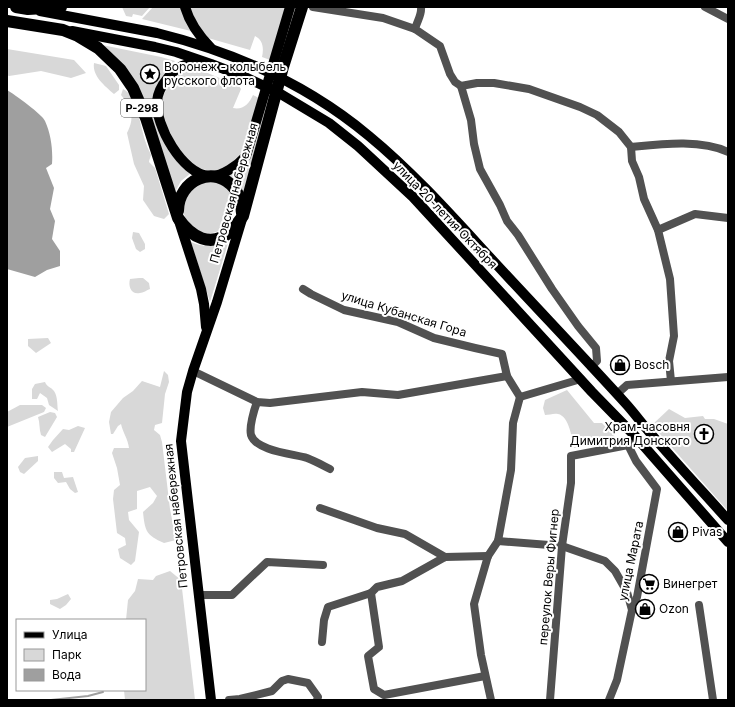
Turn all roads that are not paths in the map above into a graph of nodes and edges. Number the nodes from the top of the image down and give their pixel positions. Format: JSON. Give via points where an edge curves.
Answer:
{"nodes":[{"id":1,"x":61,"y":7,"type":"edge"},
{"id":2,"x":186,"y":7,"type":"edge"},
{"id":3,"x":290,"y":7,"type":"edge"},
{"id":4,"x":302,"y":7,"type":"edge"},
{"id":5,"x":313,"y":7,"type":"edge"},
{"id":6,"x":421,"y":7,"type":"edge"},
{"id":7,"x":705,"y":7,"type":"edge"},
{"id":8,"x":22,"y":8,"type":"edge"},
{"id":9,"x":728,"y":19,"type":"edge"},
{"id":10,"x":7,"y":21,"type":"edge"},
{"id":11,"x":415,"y":29,"type":"junction"},
{"id":12,"x":63,"y":30,"type":"junction"},
{"id":13,"x":213,"y":50,"type":"junction"},
{"id":14,"x":211,"y":64,"type":"junction"},
{"id":15,"x":461,"y":86,"type":"junction"},
{"id":16,"x":631,"y":147,"type":"junction"},
{"id":17,"x":728,"y":152,"type":"edge"},
{"id":18,"x":209,"y":176,"type":"junction"},
{"id":19,"x":243,"y":216,"type":"junction"},
{"id":20,"x":178,"y":218,"type":"junction"},
{"id":21,"x":728,"y":218,"type":"edge"},
{"id":22,"x":658,"y":230,"type":"junction"},
{"id":23,"x":303,"y":288,"type":"dead end"},
{"id":24,"x":206,"y":332,"type":"junction"},
{"id":25,"x":591,"y":367,"type":"junction"},
{"id":26,"x":193,"y":371,"type":"junction"},
{"id":27,"x":507,"y":376,"type":"junction"},
{"id":28,"x":728,"y":377,"type":"edge"},
{"id":29,"x":581,"y":379,"type":"junction"},
{"id":30,"x":671,"y":381,"type":"junction"},
{"id":31,"x":617,"y":394,"type":"junction"},
{"id":32,"x":520,"y":397,"type":"junction"},
{"id":33,"x":256,"y":402,"type":"junction"},
{"id":34,"x":635,"y":436,"type":"junction"},
{"id":35,"x":628,"y":445,"type":"junction"},
{"id":36,"x":330,"y":469,"type":"dead end"},
{"id":37,"x":320,"y":508,"type":"dead end"},
{"id":38,"x":728,"y":520,"type":"edge"},
{"id":39,"x":498,"y":541,"type":"junction"},
{"id":40,"x":728,"y":542,"type":"edge"},
{"id":41,"x":562,"y":546,"type":"junction"},
{"id":42,"x":488,"y":556,"type":"junction"},
{"id":43,"x":445,"y":557,"type":"junction"},
{"id":44,"x":323,"y":565,"type":"dead end"},
{"id":45,"x":371,"y":593,"type":"junction"},
{"id":46,"x":198,"y":595,"type":"junction"},
{"id":47,"x":699,"y":605,"type":"dead end"},
{"id":48,"x":632,"y":610,"type":"junction"},
{"id":49,"x":322,"y":642,"type":"dead end"},
{"id":50,"x":485,"y":676,"type":"junction"},
{"id":51,"x":211,"y":700,"type":"edge"},
{"id":52,"x":229,"y":700,"type":"edge"},
{"id":53,"x":317,"y":700,"type":"edge"},
{"id":54,"x":491,"y":700,"type":"edge"},
{"id":55,"x":550,"y":700,"type":"edge"},
{"id":56,"x":609,"y":700,"type":"edge"},
{"id":57,"x":713,"y":700,"type":"edge"}],
"edges":[{"from":1,"to":8,"type":"highway"},
{"from":2,"to":13,"type":"main road","via":[[197,33]]},
{"from":3,"to":18,"type":"main road","via":[[246,156],[230,169]]},
{"from":4,"to":19,"type":"highway","name":"Петровская набережная","number":"Р-298"},
{"from":5,"to":11,"type":"street","via":[[382,18]]},
{"from":6,"to":11,"type":"street"},
{"from":7,"to":9,"type":"street"},
{"from":8,"to":13,"type":"main road","name":"улица 20-летия Октября","via":[[176,37]]},
{"from":10,"to":12,"type":"highway","number":"Р-298"},
{"from":11,"to":15,"type":"street","via":[[440,46],[450,74]]},
{"from":12,"to":14,"type":"main road","name":"улица 20-летия Октября","via":[[155,47]]},
{"from":12,"to":20,"type":"highway","number":"Р-298","via":[[98,48],[130,82],[146,118]]},
{"from":13,"to":25,"type":"main road","name":"улица 20-летия Октября","via":[[290,82],[368,135],[399,163]]},
{"from":14,"to":18,"type":"main road","via":[[191,63],[176,69],[159,91],[157,106],[162,127],[180,159],[194,170]]},
{"from":14,"to":29,"type":"main road","name":"улица 20-летия Октября","via":[[245,77],[302,106],[358,146],[413,197]]},
{"from":15,"to":16,"type":"street","via":[[494,83],[529,90],[580,106],[603,119],[619,132]]},
{"from":15,"to":25,"type":"street","via":[[471,120],[480,169],[507,221],[552,289],[596,348],[597,361]]},
{"from":16,"to":17,"type":"street","via":[[672,143],[720,148]]},
{"from":16,"to":22,"type":"street","via":[[632,161],[644,199]]},
{"from":18,"to":19,"type":"highway","via":[[222,178],[236,190],[240,197]]},
{"from":18,"to":20,"type":"highway","via":[[196,179],[182,191]]},
{"from":19,"to":20,"type":"highway","number":"Р-298","via":[[233,230],[219,238],[211,239],[195,236]]},
{"from":19,"to":24,"type":"main road","name":"Петровская набережная"},
{"from":20,"to":24,"type":"main road","name":"Петровская набережная","via":[[201,289]]},
{"from":21,"to":22,"type":"street","via":[[695,214]]},
{"from":22,"to":30,"type":"street","via":[[670,279],[674,336],[669,361]]},
{"from":23,"to":27,"type":"street","name":"улица Кубанская Гора","via":[[344,310],[398,322],[434,338],[502,354]]},
{"from":24,"to":26,"type":"main road","name":"Петровская набережная"},
{"from":25,"to":31,"type":"main road","name":"улица 20-летия Октября"},
{"from":26,"to":33,"type":"street"},
{"from":26,"to":46,"type":"main road","name":"Петровская набережная","via":[[187,392],[181,441]]},
{"from":27,"to":32,"type":"street"},
{"from":27,"to":33,"type":"street","via":[[398,396],[362,392],[270,403]]},
{"from":28,"to":30,"type":"street"},
{"from":29,"to":32,"type":"street"},
{"from":29,"to":34,"type":"main road","name":"улица 20-летия Октября"},
{"from":30,"to":31,"type":"street","via":[[627,385]]},
{"from":31,"to":38,"type":"main road","name":"улица 20-летия Октября"},
{"from":32,"to":39,"type":"street","via":[[513,423],[511,470]]},
{"from":33,"to":36,"type":"street","via":[[251,435],[256,443],[274,451],[307,458]]},
{"from":34,"to":35,"type":"street"},
{"from":34,"to":40,"type":"main road","name":"улица 20-летия Октября"},
{"from":35,"to":41,"type":"street","name":"переулок Веры Фигнер","via":[[571,456],[571,483]]},
{"from":35,"to":48,"type":"street","name":"улица Марата","via":[[657,489],[637,597]]},
{"from":37,"to":43,"type":"street","via":[[377,528],[405,534]]},
{"from":39,"to":41,"type":"street"},
{"from":39,"to":42,"type":"street"},
{"from":41,"to":48,"type":"street","via":[[604,561],[615,571],[627,592]]},
{"from":41,"to":55,"type":"street","name":"переулок Веры Фигнер"},
{"from":42,"to":43,"type":"street"},
{"from":42,"to":50,"type":"street","via":[[474,604]]},
{"from":43,"to":45,"type":"street","via":[[402,581],[377,586]]},
{"from":44,"to":46,"type":"street","via":[[267,562],[232,595]]},
{"from":45,"to":49,"type":"street","via":[[328,607]]},
{"from":45,"to":50,"type":"street","via":[[380,646],[368,656],[374,689],[384,695]]},
{"from":46,"to":51,"type":"main road","name":"Петровская набережная"},
{"from":47,"to":57,"type":"street"},
{"from":48,"to":56,"type":"street","name":"улица Марата","via":[[617,680]]},
{"from":50,"to":54,"type":"street"},
{"from":52,"to":53,"type":"street","via":[[272,691],[288,679],[308,683],[318,697]]}]}
